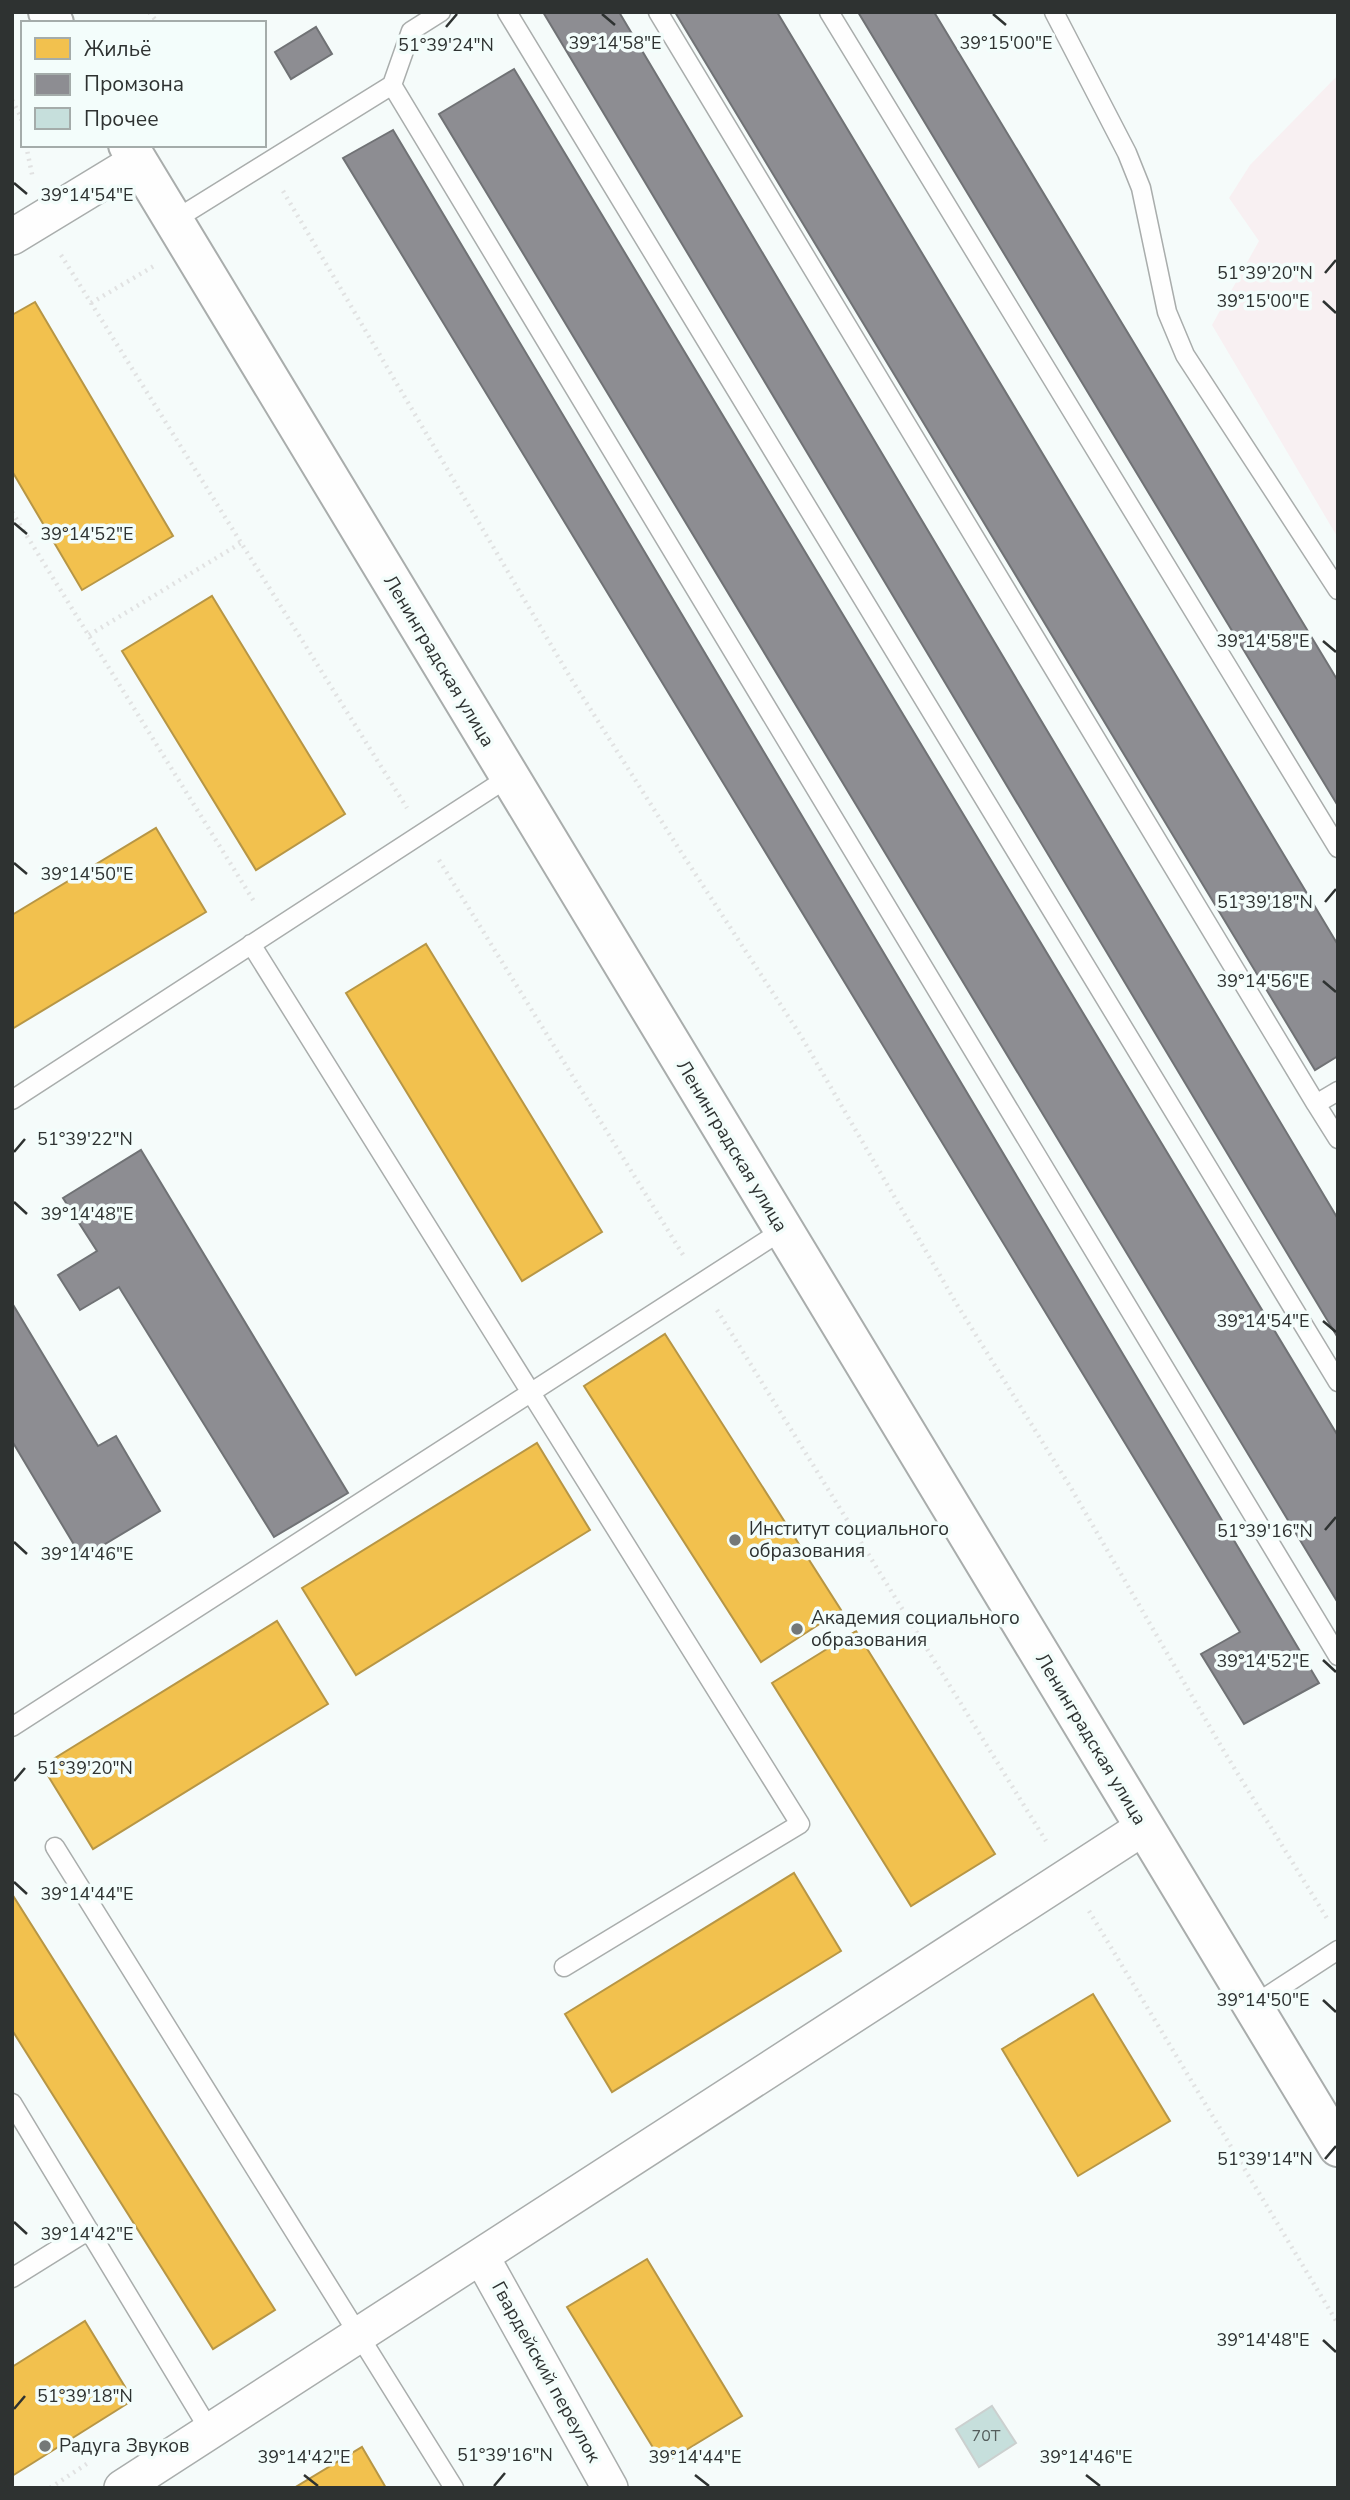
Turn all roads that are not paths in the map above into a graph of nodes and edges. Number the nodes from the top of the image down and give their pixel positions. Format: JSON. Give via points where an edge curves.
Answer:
{"nodes":[{"id":1,"x":441,"y":12,"type":"edge"},
{"id":2,"x":507,"y":12,"type":"edge"},
{"id":3,"x":658,"y":12,"type":"edge"},
{"id":4,"x":829,"y":12,"type":"edge"},
{"id":5,"x":1054,"y":12,"type":"edge"},
{"id":6,"x":392,"y":85,"type":"junction"},
{"id":7,"x":132,"y":153,"type":"edge"},
{"id":8,"x":173,"y":221,"type":"junction"},
{"id":9,"x":12,"y":237,"type":"edge"},
{"id":10,"x":1338,"y":590,"type":"edge"},
{"id":11,"x":509,"y":777,"type":"junction"},
{"id":12,"x":1338,"y":848,"type":"edge"},
{"id":13,"x":251,"y":944,"type":"junction"},
{"id":14,"x":1338,"y":1091,"type":"edge"},
{"id":15,"x":12,"y":1100,"type":"edge"},
{"id":16,"x":1316,"y":1104,"type":"junction"},
{"id":17,"x":1338,"y":1139,"type":"edge"},
{"id":18,"x":783,"y":1230,"type":"junction"},
{"id":19,"x":1338,"y":1382,"type":"edge"},
{"id":20,"x":531,"y":1392,"type":"junction"},
{"id":21,"x":1338,"y":1656,"type":"edge"},
{"id":22,"x":12,"y":1727,"type":"edge"},
{"id":23,"x":1144,"y":1827,"type":"junction"},
{"id":24,"x":55,"y":1847,"type":"dead end"},
{"id":25,"x":1338,"y":1950,"type":"edge"},
{"id":26,"x":564,"y":1967,"type":"dead end"},
{"id":27,"x":1252,"y":2006,"type":"junction"},
{"id":28,"x":12,"y":2103,"type":"edge"},
{"id":29,"x":1338,"y":2147,"type":"edge"},
{"id":30,"x":89,"y":2230,"type":"junction"},
{"id":31,"x":481,"y":2256,"type":"junction"},
{"id":32,"x":12,"y":2278,"type":"edge"},
{"id":33,"x":359,"y":2335,"type":"junction"},
{"id":34,"x":209,"y":2431,"type":"junction"},
{"id":35,"x":122,"y":2488,"type":"edge"},
{"id":36,"x":454,"y":2488,"type":"edge"},
{"id":37,"x":610,"y":2488,"type":"edge"}],
"edges":[{"from":1,"to":6,"type":"lane","via":[[411,31]]},
{"from":2,"to":19,"type":"lane"},
{"from":3,"to":16,"type":"lane"},
{"from":4,"to":12,"type":"lane"},
{"from":5,"to":10,"type":"lane","via":[[1128,153],[1141,188],[1167,312],[1185,355]]},
{"from":6,"to":8,"type":"lane"},
{"from":6,"to":21,"type":"lane"},
{"from":7,"to":8,"type":"main road","name":"Ленинградская улица"},
{"from":7,"to":9,"type":"street"},
{"from":8,"to":11,"type":"main road","name":"Ленинградская улица"},
{"from":11,"to":13,"type":"lane"},
{"from":11,"to":18,"type":"main road","name":"Ленинградская улица"},
{"from":13,"to":15,"type":"lane"},
{"from":13,"to":20,"type":"lane"},
{"from":14,"to":16,"type":"lane"},
{"from":16,"to":17,"type":"lane"},
{"from":18,"to":20,"type":"lane"},
{"from":18,"to":23,"type":"main road","name":"Ленинградская улица"},
{"from":20,"to":22,"type":"lane"},
{"from":20,"to":26,"type":"lane","via":[[800,1824]]},
{"from":23,"to":27,"type":"main road","name":"Ленинградская улица"},
{"from":23,"to":31,"type":"street"},
{"from":24,"to":33,"type":"lane"},
{"from":25,"to":27,"type":"lane"},
{"from":27,"to":29,"type":"main road","name":"Ленинградская улица"},
{"from":28,"to":30,"type":"lane"},
{"from":30,"to":32,"type":"lane"},
{"from":30,"to":34,"type":"lane"},
{"from":31,"to":33,"type":"street"},
{"from":31,"to":37,"type":"street","name":"Гвардейский переулок"},
{"from":33,"to":34,"type":"street"},
{"from":33,"to":36,"type":"lane"},
{"from":34,"to":35,"type":"street"}]}
